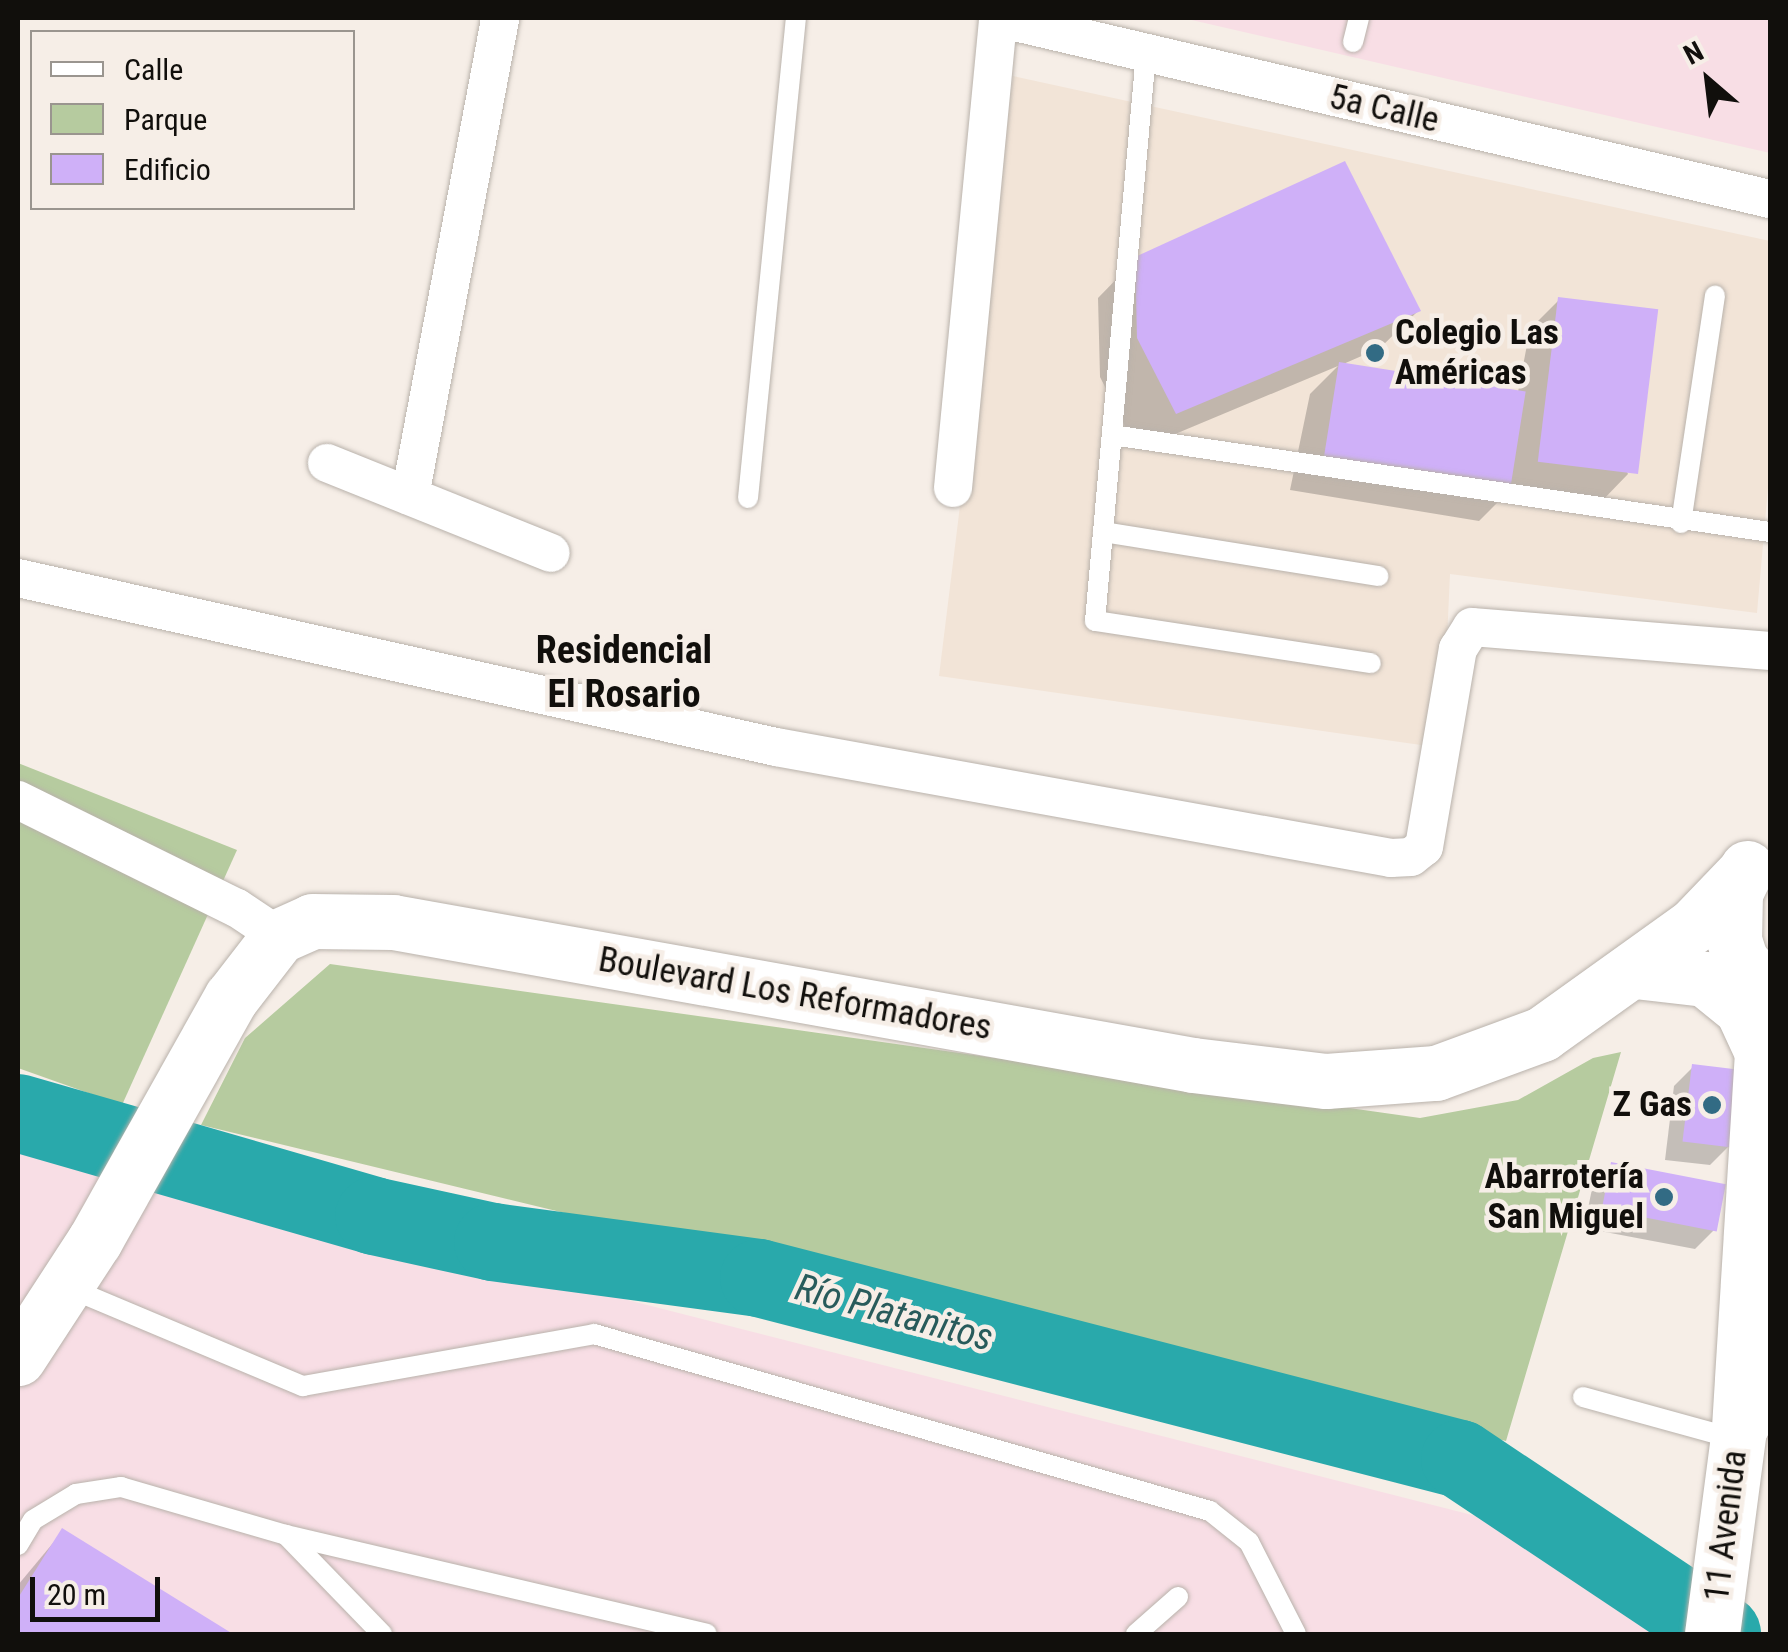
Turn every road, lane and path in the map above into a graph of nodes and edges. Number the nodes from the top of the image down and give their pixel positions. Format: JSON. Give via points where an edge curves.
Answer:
{"nodes":[{"id":1,"x":500,"y":18,"type":"edge"},
{"id":2,"x":796,"y":18,"type":"edge"},
{"id":3,"x":998,"y":18,"type":"edge"},
{"id":4,"x":1359,"y":18,"type":"edge"},
{"id":5,"x":1352,"y":42,"type":"dead end"},
{"id":6,"x":1146,"y":54,"type":"junction"},
{"id":7,"x":1770,"y":199,"type":"edge"},
{"id":8,"x":1715,"y":296,"type":"dead end"},
{"id":9,"x":1112,"y":435,"type":"junction"},
{"id":10,"x":328,"y":462,"type":"dead end"},
{"id":11,"x":953,"y":488,"type":"dead end"},
{"id":12,"x":410,"y":496,"type":"junction"},
{"id":13,"x":748,"y":498,"type":"dead end"},
{"id":14,"x":1682,"y":524,"type":"junction"},
{"id":15,"x":1103,"y":532,"type":"junction"},
{"id":16,"x":1770,"y":532,"type":"edge"},
{"id":17,"x":551,"y":553,"type":"dead end"},
{"id":18,"x":1379,"y":576,"type":"dead end"},
{"id":19,"x":18,"y":578,"type":"edge"},
{"id":20,"x":1770,"y":651,"type":"edge"},
{"id":21,"x":1371,"y":663,"type":"dead end"},
{"id":22,"x":18,"y":800,"type":"edge"},
{"id":23,"x":1761,"y":850,"type":"edge"},
{"id":24,"x":279,"y":936,"type":"junction"},
{"id":25,"x":1635,"y":971,"type":"junction"},
{"id":26,"x":1770,"y":994,"type":"edge"},
{"id":27,"x":65,"y":1286,"type":"junction"},
{"id":28,"x":18,"y":1358,"type":"edge"},
{"id":29,"x":1583,"y":1396,"type":"dead end"},
{"id":30,"x":1756,"y":1402,"type":"edge"},
{"id":31,"x":286,"y":1535,"type":"junction"},
{"id":32,"x":18,"y":1546,"type":"edge"},
{"id":33,"x":1178,"y":1596,"type":"dead end"},
{"id":34,"x":358,"y":1627,"type":"edge"},
{"id":35,"x":382,"y":1634,"type":"edge"},
{"id":36,"x":707,"y":1634,"type":"edge"},
{"id":37,"x":1136,"y":1634,"type":"edge"},
{"id":38,"x":1296,"y":1634,"type":"edge"},
{"id":39,"x":1712,"y":1634,"type":"edge"}],
"edges":[{"from":1,"to":12,"type":"street"},
{"from":2,"to":13,"type":"lane"},
{"from":3,"to":6,"type":"street","name":"5a Calle"},
{"from":3,"to":11,"type":"street"},
{"from":4,"to":5,"type":"lane"},
{"from":6,"to":7,"type":"street","name":"5a Calle"},
{"from":6,"to":9,"type":"lane"},
{"from":8,"to":14,"type":"lane"},
{"from":9,"to":14,"type":"lane"},
{"from":9,"to":15,"type":"lane"},
{"from":10,"to":12,"type":"street"},
{"from":12,"to":17,"type":"street"},
{"from":14,"to":16,"type":"lane"},
{"from":15,"to":18,"type":"lane"},
{"from":15,"to":21,"type":"lane","via":[[1094,620]]},
{"from":19,"to":20,"type":"street","via":[[776,748],[1390,858],[1411,857],[1424,847],[1458,649],[1472,627]]},
{"from":22,"to":24,"type":"street","via":[[237,908]]},
{"from":23,"to":25,"type":"main road","name":"Boulevard Los Reformadores","via":[[1694,925]]},
{"from":23,"to":26,"type":"main road","via":[[1732,916],[1742,962]]},
{"from":24,"to":25,"type":"main road","name":"Boulevard Los Reformadores","via":[[312,921],[394,922],[1193,1065],[1326,1081],[1436,1073],[1542,1034]]},
{"from":24,"to":27,"type":"main road","via":[[231,998]]},
{"from":25,"to":30,"type":"main road","name":"11 Avenida","via":[[1682,972],[1715,986],[1742,1009],[1762,1052]]},
{"from":27,"to":28,"type":"main road"},
{"from":27,"to":38,"type":"lane","via":[[303,1386],[594,1334],[1210,1511],[1249,1542]]},
{"from":29,"to":30,"type":"lane"},
{"from":30,"to":39,"type":"main road","name":"11 Avenida","via":[[1723,1536]]},
{"from":31,"to":32,"type":"lane","via":[[122,1486],[76,1494],[33,1520]]},
{"from":31,"to":34,"type":"lane"},
{"from":31,"to":36,"type":"lane"},
{"from":33,"to":37,"type":"lane"},
{"from":34,"to":35,"type":"lane"}]}
